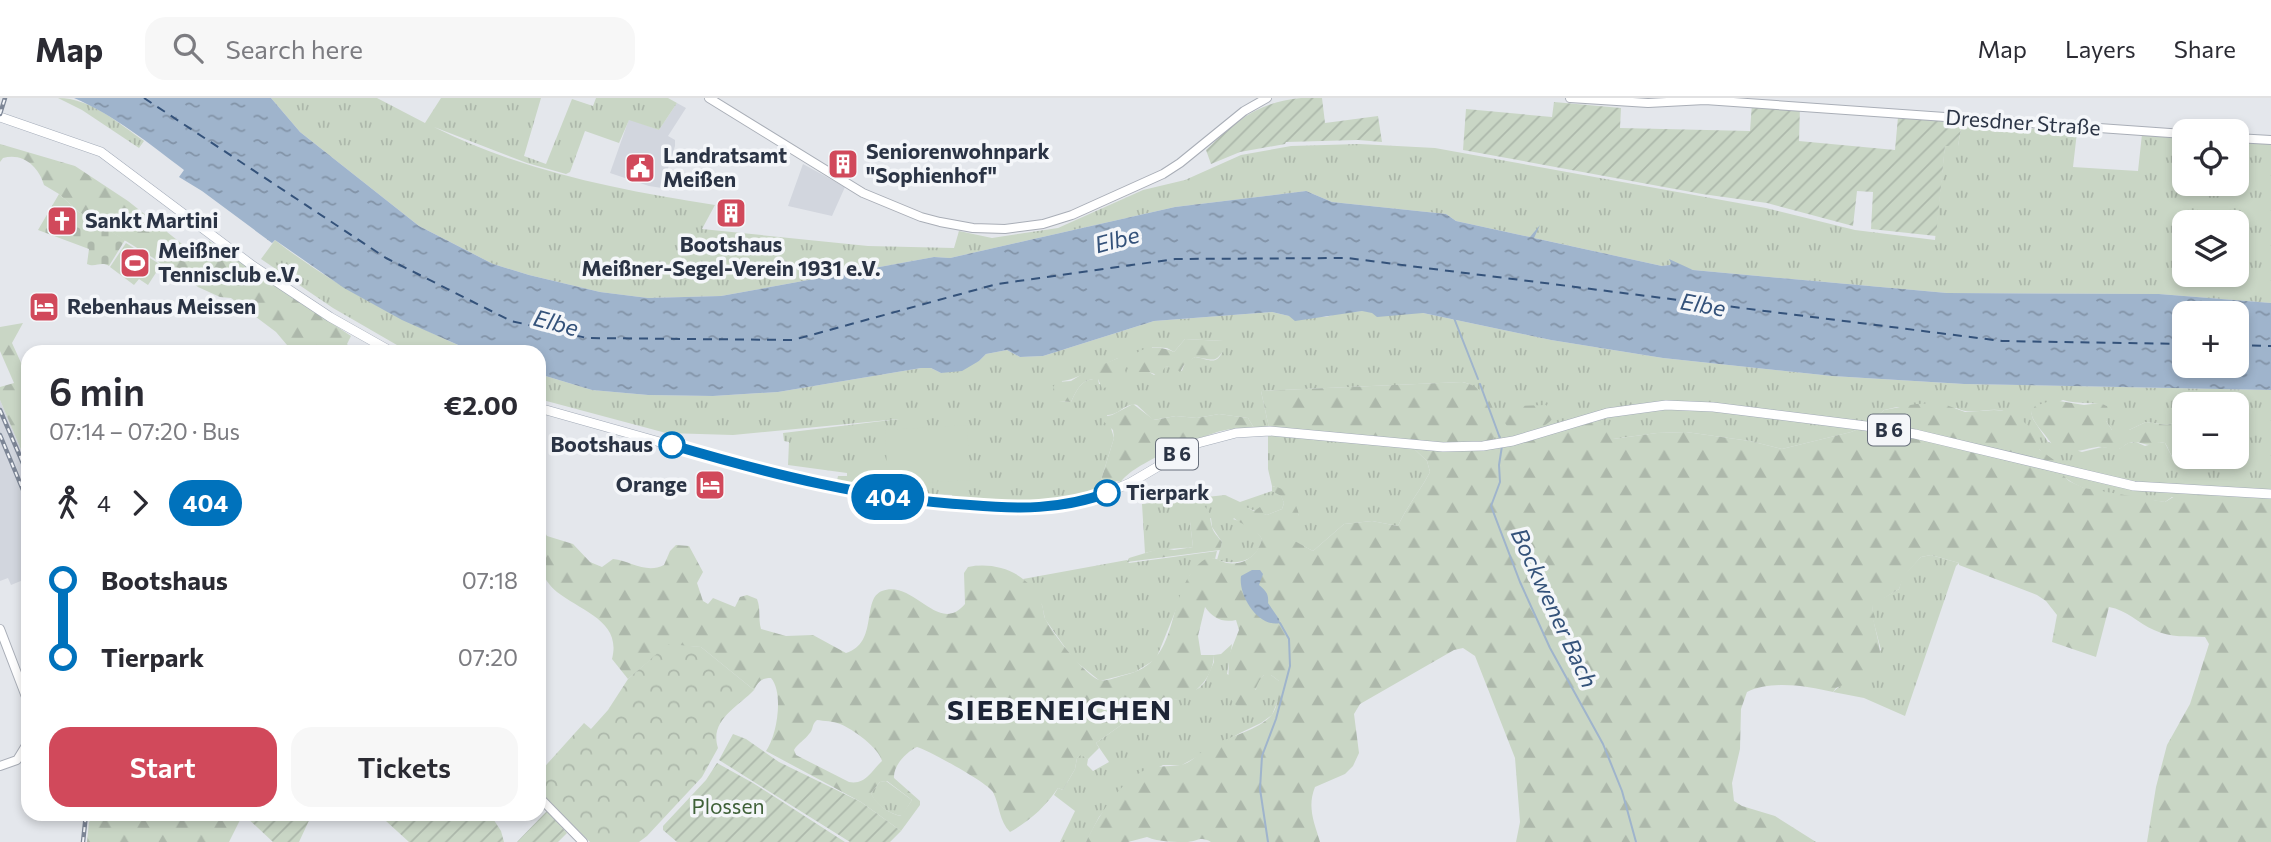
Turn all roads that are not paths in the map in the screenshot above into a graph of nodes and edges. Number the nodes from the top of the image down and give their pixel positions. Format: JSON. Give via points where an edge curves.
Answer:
{"nodes":[{"id":1,"x":709,"y":98,"type":"edge"},
{"id":2,"x":1267,"y":98,"type":"edge"},
{"id":3,"x":1570,"y":98,"type":"edge"},
{"id":4,"x":0,"y":117,"type":"edge"},
{"id":5,"x":2172,"y":133,"type":"edge"},
{"id":6,"x":2249,"y":139,"type":"edge"},
{"id":7,"x":2271,"y":140,"type":"edge"},
{"id":8,"x":380,"y":345,"type":"edge"},
{"id":9,"x":546,"y":410,"type":"edge"},
{"id":10,"x":2271,"y":494,"type":"edge"},
{"id":11,"x":0,"y":629,"type":"edge"},
{"id":12,"x":21,"y":684,"type":"edge"},
{"id":13,"x":21,"y":753,"type":"edge"},
{"id":14,"x":1,"y":766,"type":"edge"},
{"id":15,"x":546,"y":804,"type":"edge"},
{"id":16,"x":583,"y":842,"type":"edge"}],
"edges":[{"from":1,"to":2,"type":"main road","via":[[863,193],[921,217],[981,229],[1043,224],[1087,209],[1172,168]]},
{"from":3,"to":5,"type":"main road","name":"Dresdner Straße","via":[[1648,103],[1705,100]]},
{"from":4,"to":8,"type":"main road","via":[[101,152],[275,281]]},
{"from":6,"to":7,"type":"main road"},
{"from":9,"to":10,"type":"main road","number":"B 6","via":[[853,492],[1007,508],[1044,508],[1095,498],[1198,443],[1236,433],[1270,431],[1443,447],[1502,443],[1607,413],[1666,405],[1866,426],[2134,486]]},
{"from":11,"to":12,"type":"main road"},
{"from":13,"to":14,"type":"main road"},
{"from":15,"to":16,"type":"main road"}]}
